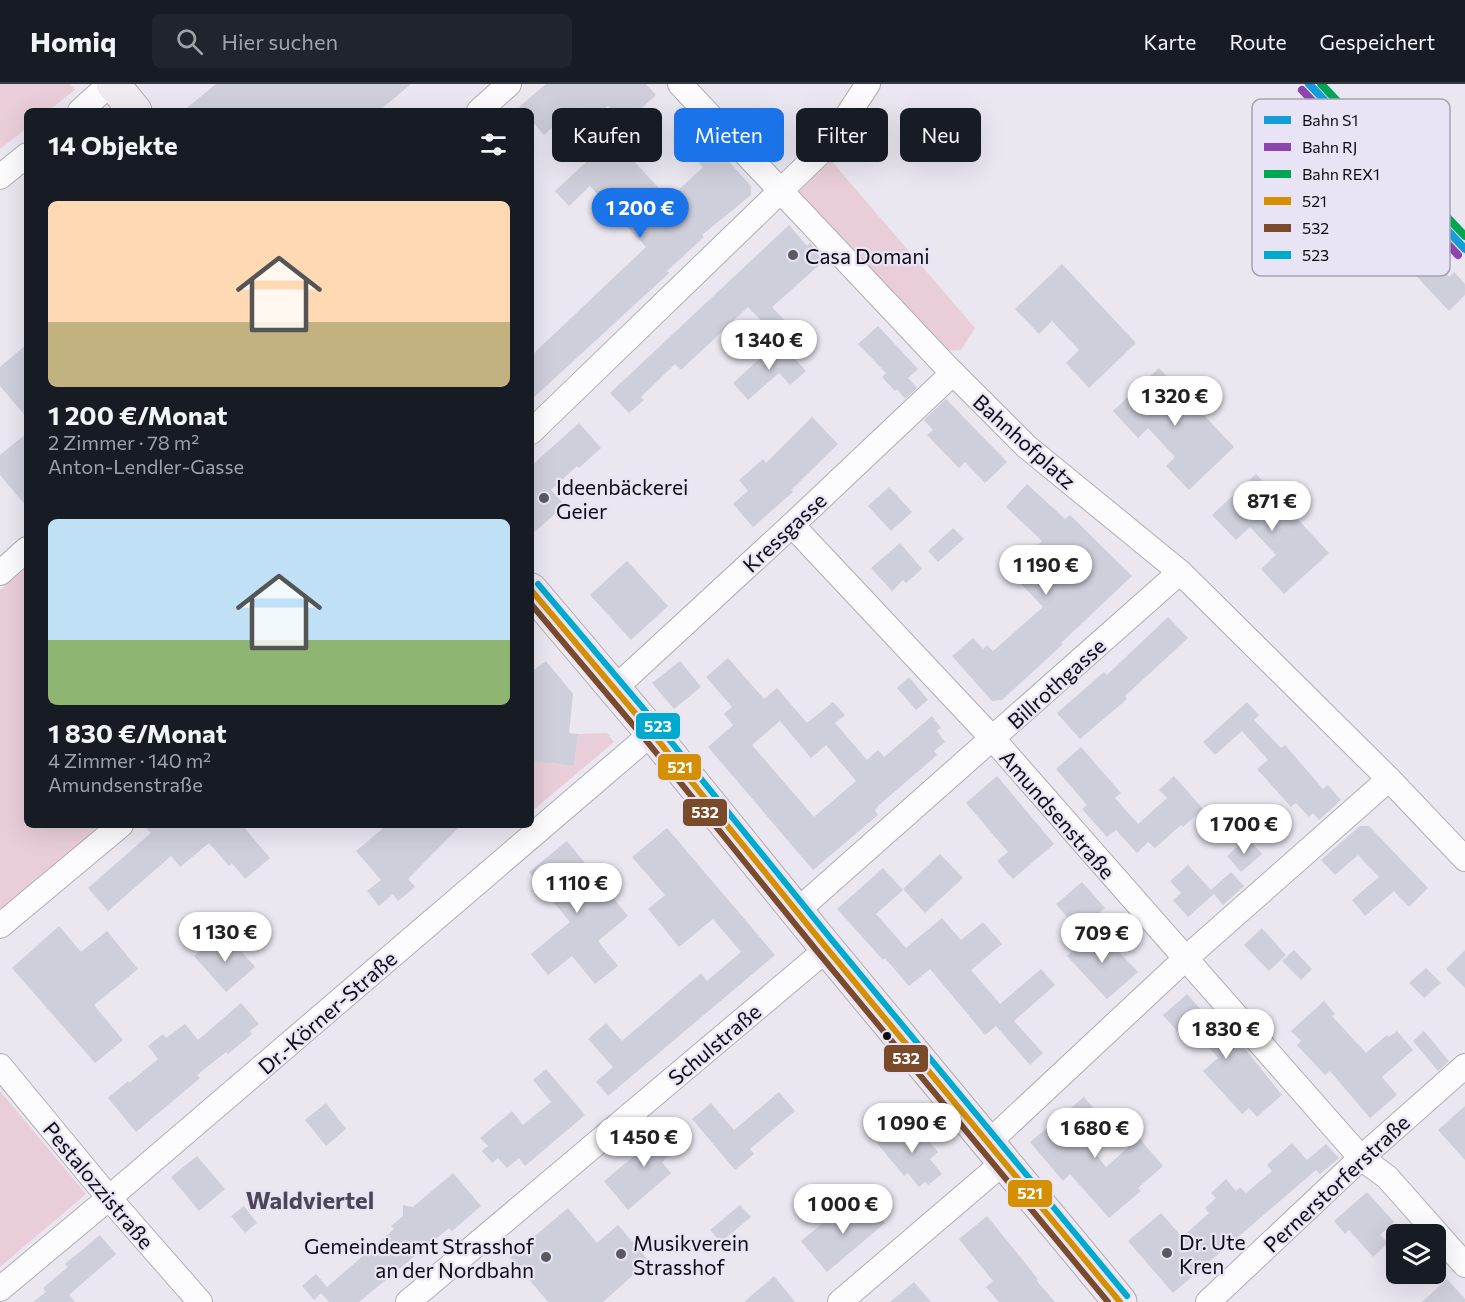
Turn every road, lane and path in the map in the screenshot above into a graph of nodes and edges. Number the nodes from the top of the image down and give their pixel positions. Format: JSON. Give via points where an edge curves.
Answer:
{"nodes":[{"id":1,"x":112,"y":84,"type":"edge"},
{"id":2,"x":509,"y":84,"type":"edge"},
{"id":3,"x":680,"y":84,"type":"edge"},
{"id":4,"x":868,"y":84,"type":"edge"},
{"id":5,"x":84,"y":108,"type":"edge"},
{"id":6,"x":132,"y":108,"type":"edge"},
{"id":7,"x":482,"y":108,"type":"edge"},
{"id":8,"x":24,"y":157,"type":"edge"},
{"id":9,"x":0,"y":177,"type":"edge"},
{"id":10,"x":780,"y":192,"type":"junction"},
{"id":11,"x":953,"y":373,"type":"junction"},
{"id":12,"x":534,"y":429,"type":"edge"},
{"id":13,"x":792,"y":525,"type":"junction"},
{"id":14,"x":24,"y":552,"type":"edge"},
{"id":15,"x":1180,"y":572,"type":"junction"},
{"id":16,"x":0,"y":573,"type":"edge"},
{"id":17,"x":534,"y":594,"type":"edge"},
{"id":18,"x":614,"y":689,"type":"junction"},
{"id":19,"x":652,"y":733,"type":"junction"},
{"id":20,"x":993,"y":740,"type":"junction"},
{"id":21,"x":1389,"y":779,"type":"junction"},
{"id":22,"x":117,"y":828,"type":"edge"},
{"id":23,"x":1465,"y":859,"type":"edge"},
{"id":24,"x":797,"y":911,"type":"junction"},
{"id":25,"x":0,"y":926,"type":"edge"},
{"id":26,"x":828,"y":949,"type":"junction"},
{"id":27,"x":1185,"y":959,"type":"junction"},
{"id":28,"x":0,"y":1066,"type":"edge"},
{"id":29,"x":1465,"y":1066,"type":"edge"},
{"id":30,"x":996,"y":1153,"type":"junction"},
{"id":31,"x":1361,"y":1158,"type":"junction"},
{"id":32,"x":109,"y":1198,"type":"junction"},
{"id":33,"x":1465,"y":1265,"type":"edge"},
{"id":34,"x":0,"y":1289,"type":"edge"},
{"id":35,"x":200,"y":1302,"type":"edge"},
{"id":36,"x":408,"y":1302,"type":"edge"},
{"id":37,"x":840,"y":1302,"type":"edge"},
{"id":38,"x":1120,"y":1302,"type":"edge"},
{"id":39,"x":1208,"y":1302,"type":"edge"}],
"edges":[{"from":1,"to":5,"type":"street"},
{"from":1,"to":6,"type":"main road"},
{"from":2,"to":7,"type":"street"},
{"from":3,"to":10,"type":"street","name":"Bahnhofplatz"},
{"from":4,"to":10,"type":"street","via":[[828,145]]},
{"from":8,"to":9,"type":"street"},
{"from":10,"to":11,"type":"street","name":"Bahnhofplatz"},
{"from":10,"to":12,"type":"street"},
{"from":11,"to":13,"type":"street","name":"Kressgasse"},
{"from":11,"to":15,"type":"street","name":"Bahnhofplatz","via":[[1027,447]]},
{"from":13,"to":18,"type":"street","name":"Kressgasse"},
{"from":13,"to":20,"type":"street","name":"Amundsenstraße"},
{"from":14,"to":16,"type":"street"},
{"from":15,"to":20,"type":"street","name":"Billrothgasse"},
{"from":15,"to":21,"type":"street","name":"Bahnhofplatz"},
{"from":17,"to":18,"type":"main road"},
{"from":18,"to":19,"type":"main road"},
{"from":19,"to":24,"type":"main road"},
{"from":19,"to":32,"type":"street","name":"Dr.-Körner-Straße"},
{"from":20,"to":24,"type":"street","name":"Billrothgasse"},
{"from":20,"to":27,"type":"street","name":"Amundsenstraße"},
{"from":21,"to":23,"type":"street","name":"Bahnhofplatz"},
{"from":21,"to":27,"type":"street"},
{"from":22,"to":25,"type":"street"},
{"from":24,"to":26,"type":"main road"},
{"from":26,"to":30,"type":"main road"},
{"from":26,"to":36,"type":"street","name":"Schulstraße"},
{"from":27,"to":30,"type":"street"},
{"from":27,"to":31,"type":"street","name":"Amundsenstraße"},
{"from":28,"to":32,"type":"street","name":"Pestalozzistraße"},
{"from":29,"to":31,"type":"street","name":"Pernerstorferstraße"},
{"from":30,"to":37,"type":"street"},
{"from":30,"to":38,"type":"main road"},
{"from":31,"to":33,"type":"street","name":"Amundsenstraße","via":[[1387,1178]]},
{"from":31,"to":39,"type":"street","name":"Pernerstorferstraße"},
{"from":32,"to":34,"type":"street","name":"Dr.-Körner-Straße"},
{"from":32,"to":35,"type":"street","name":"Pestalozzistraße"}]}
